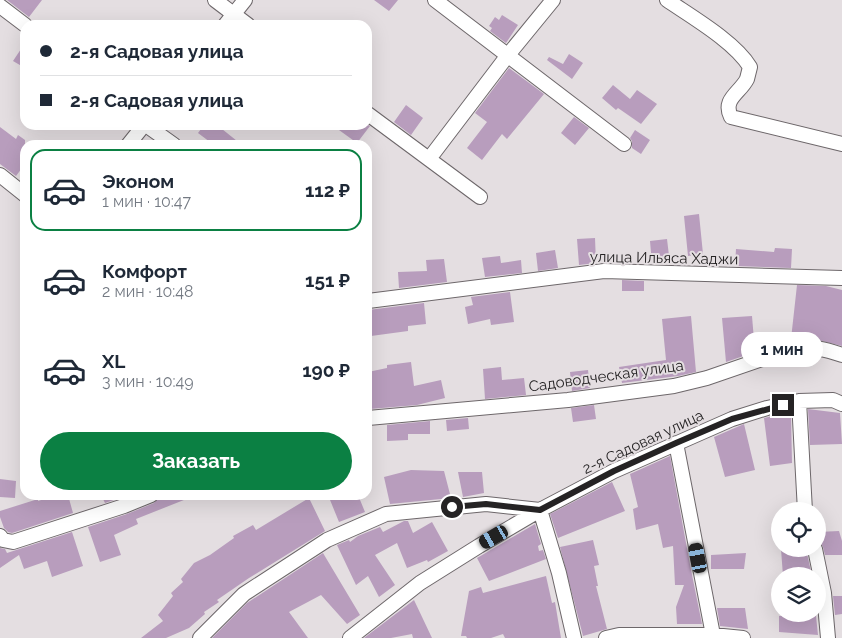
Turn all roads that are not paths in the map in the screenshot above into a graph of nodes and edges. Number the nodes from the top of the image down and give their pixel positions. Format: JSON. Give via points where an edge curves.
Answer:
{"nodes":[{"id":1,"x":215,"y":0,"type":"edge"},
{"id":2,"x":245,"y":0,"type":"edge"},
{"id":3,"x":435,"y":0,"type":"edge"},
{"id":4,"x":553,"y":0,"type":"edge"},
{"id":5,"x":667,"y":0,"type":"edge"},
{"id":6,"x":0,"y":6,"type":"edge"},
{"id":7,"x":229,"y":20,"type":"edge"},
{"id":8,"x":20,"y":22,"type":"edge"},
{"id":9,"x":508,"y":55,"type":"junction"},
{"id":10,"x":372,"y":117,"type":"edge"},
{"id":11,"x":141,"y":130,"type":"edge"},
{"id":12,"x":152,"y":130,"type":"edge"},
{"id":13,"x":132,"y":140,"type":"edge"},
{"id":14,"x":167,"y":140,"type":"edge"},
{"id":15,"x":624,"y":144,"type":"dead end"},
{"id":16,"x":842,"y":144,"type":"edge"},
{"id":17,"x":429,"y":159,"type":"junction"},
{"id":18,"x":0,"y":175,"type":"edge"},
{"id":19,"x":20,"y":191,"type":"edge"},
{"id":20,"x":480,"y":197,"type":"dead end"},
{"id":21,"x":842,"y":278,"type":"edge"},
{"id":22,"x":372,"y":300,"type":"edge"},
{"id":23,"x":842,"y":355,"type":"edge"},
{"id":24,"x":799,"y":401,"type":"junction"},
{"id":25,"x":842,"y":404,"type":"edge"},
{"id":26,"x":372,"y":418,"type":"edge"},
{"id":27,"x":676,"y":443,"type":"junction"},
{"id":28,"x":139,"y":500,"type":"edge"},
{"id":29,"x":805,"y":502,"type":"edge"},
{"id":30,"x":540,"y":510,"type":"junction"},
{"id":31,"x":0,"y":536,"type":"edge"},
{"id":32,"x":817,"y":557,"type":"edge"},
{"id":33,"x":713,"y":636,"type":"junction"},
{"id":34,"x":200,"y":638,"type":"edge"},
{"id":35,"x":350,"y":638,"type":"edge"},
{"id":36,"x":574,"y":638,"type":"edge"},
{"id":37,"x":606,"y":638,"type":"edge"},
{"id":38,"x":743,"y":638,"type":"edge"},
{"id":39,"x":828,"y":638,"type":"edge"}],
"edges":[{"from":1,"to":7,"type":"street"},
{"from":2,"to":7,"type":"street"},
{"from":3,"to":9,"type":"street"},
{"from":4,"to":9,"type":"street"},
{"from":5,"to":16,"type":"street","via":[[707,27],[744,57],[750,67],[747,78],[728,104],[731,117]]},
{"from":6,"to":8,"type":"street"},
{"from":9,"to":15,"type":"street"},
{"from":9,"to":17,"type":"street"},
{"from":10,"to":17,"type":"street"},
{"from":11,"to":13,"type":"street"},
{"from":12,"to":14,"type":"street"},
{"from":17,"to":20,"type":"street"},
{"from":18,"to":19,"type":"street"},
{"from":21,"to":22,"type":"street","name":"улица Ильяса Хаджи","via":[[604,271]]},
{"from":23,"to":26,"type":"street","name":"Садоводческая улица","via":[[809,346],[674,386],[568,400]]},
{"from":24,"to":25,"type":"street","name":"2-я Садовая улица","via":[[832,400]]},
{"from":24,"to":27,"type":"street","name":"2-я Садовая улица","via":[[732,419]]},
{"from":24,"to":29,"type":"street"},
{"from":27,"to":30,"type":"street","name":"2-я Садовая улица"},
{"from":27,"to":33,"type":"street"},
{"from":28,"to":31,"type":"street","via":[[13,542]]},
{"from":30,"to":34,"type":"street","via":[[486,504],[386,514],[327,540],[244,594]]},
{"from":30,"to":35,"type":"street","name":"2-я Садовая улица","via":[[420,583]]},
{"from":30,"to":36,"type":"street"},
{"from":32,"to":39,"type":"street"},
{"from":33,"to":37,"type":"street","via":[[619,635]]},
{"from":33,"to":38,"type":"street"}]}
